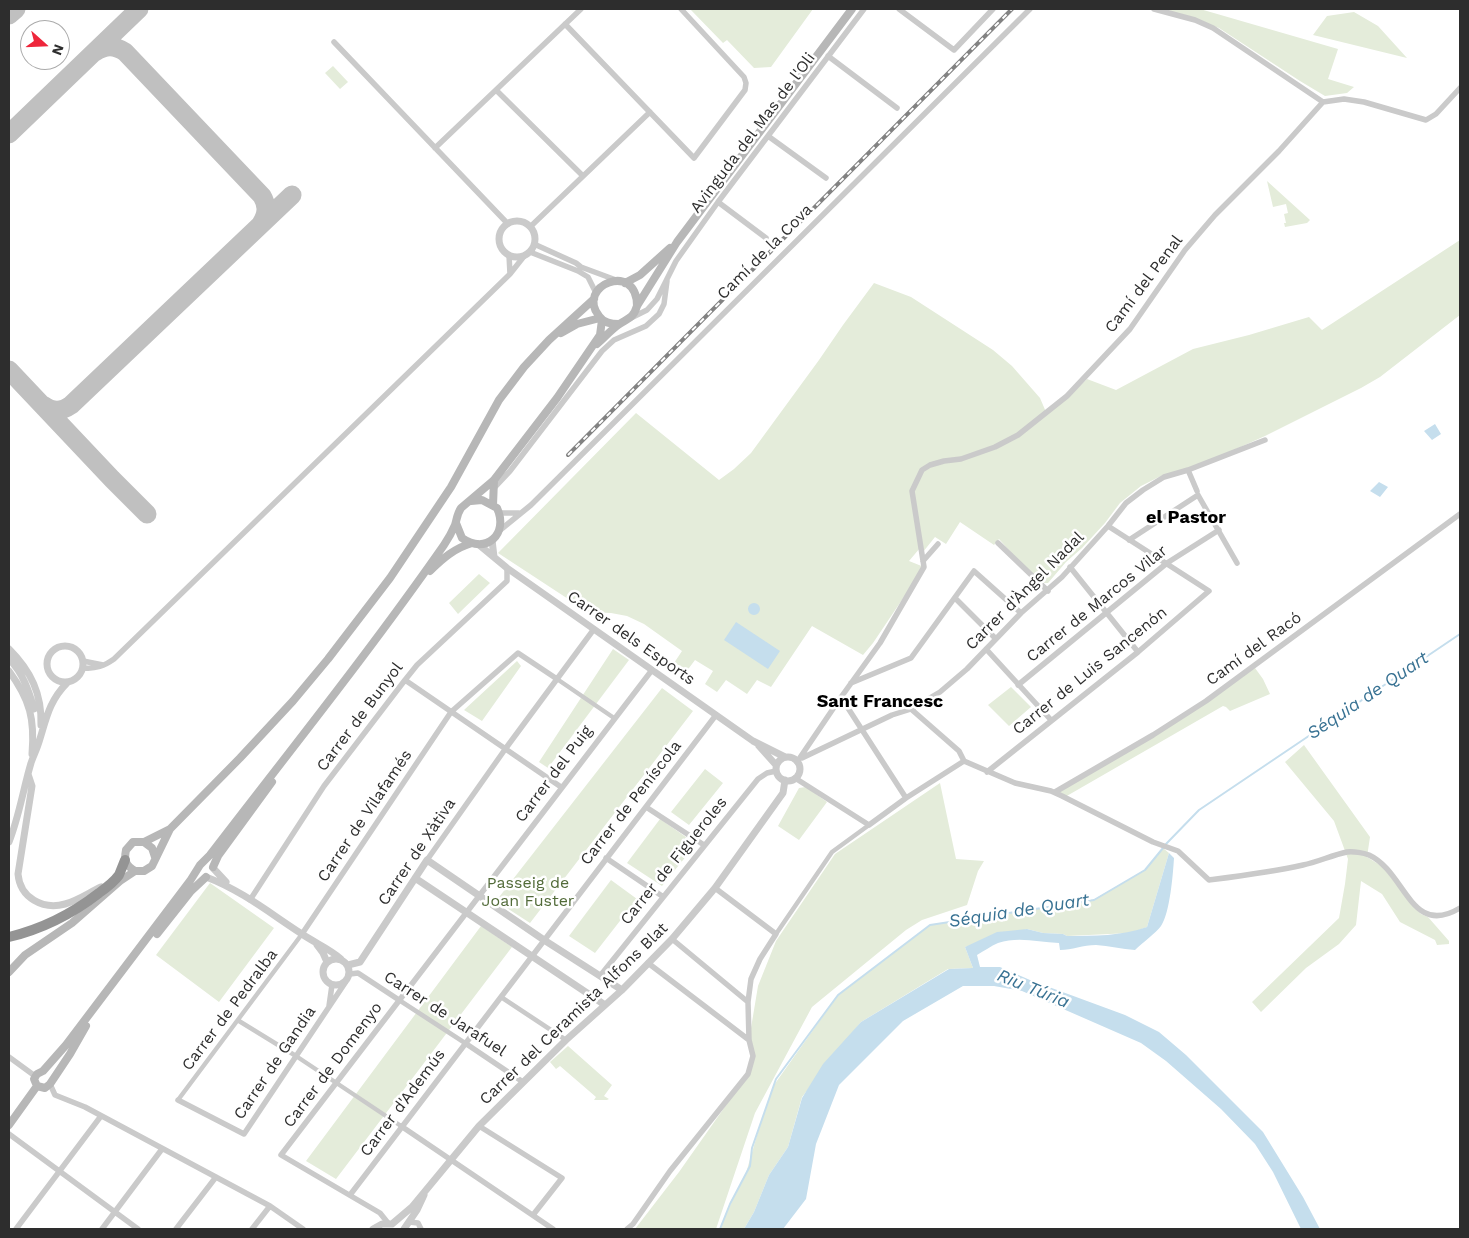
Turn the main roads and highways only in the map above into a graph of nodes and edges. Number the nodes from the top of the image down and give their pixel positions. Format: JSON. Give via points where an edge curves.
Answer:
{"nodes":[{"id":1,"x":852,"y":9,"type":"edge"},
{"id":2,"x":677,"y":242,"type":"junction"},
{"id":3,"x":625,"y":283,"type":"junction"},
{"id":4,"x":595,"y":296,"type":"junction"},
{"id":5,"x":637,"y":306,"type":"junction"},
{"id":6,"x":601,"y":319,"type":"junction"},
{"id":7,"x":620,"y":324,"type":"junction"},
{"id":8,"x":549,"y":340,"type":"junction"},
{"id":9,"x":590,"y":351,"type":"junction"},
{"id":10,"x":494,"y":484,"type":"junction"},
{"id":11,"x":469,"y":502,"type":"junction"},
{"id":12,"x":493,"y":505,"type":"junction"},
{"id":13,"x":456,"y":523,"type":"junction"},
{"id":14,"x":475,"y":544,"type":"junction"},
{"id":15,"x":415,"y":586,"type":"junction"},
{"id":16,"x":298,"y":742,"type":"junction"},
{"id":17,"x":170,"y":829,"type":"junction"},
{"id":18,"x":144,"y":842,"type":"junction"},
{"id":19,"x":155,"y":857,"type":"junction"},
{"id":20,"x":124,"y":860,"type":"junction"},
{"id":21,"x":201,"y":865,"type":"junction"},
{"id":22,"x":213,"y":867,"type":"junction"},
{"id":23,"x":135,"y":871,"type":"junction"},
{"id":24,"x":206,"y":877,"type":"junction"},
{"id":25,"x":9,"y":937,"type":"edge"},
{"id":26,"x":9,"y":972,"type":"edge"},
{"id":27,"x":43,"y":1072,"type":"junction"},
{"id":28,"x":50,"y":1083,"type":"junction"},
{"id":29,"x":37,"y":1086,"type":"junction"},
{"id":30,"x":9,"y":1124,"type":"edge"}],
"edges":[{"from":1,"to":2,"type":"main road"},
{"from":2,"to":3,"type":"main road","via":[[640,276]]},
{"from":2,"to":5,"type":"main road"},
{"from":3,"to":4,"type":"main road","via":[[616,280],[604,284]]},
{"from":3,"to":5,"type":"main road","via":[[635,292]]},
{"from":4,"to":6,"type":"main road","via":[[594,306]]},
{"from":4,"to":8,"type":"main road"},
{"from":5,"to":7,"type":"main road","via":[[635,313]]},
{"from":6,"to":7,"type":"main road"},
{"from":6,"to":8,"type":"main road","via":[[577,324]]},
{"from":6,"to":9,"type":"main road","via":[[600,335]]},
{"from":7,"to":9,"type":"main road"},
{"from":8,"to":17,"type":"main road","via":[[499,400],[451,487],[390,578],[339,645],[254,744]]},
{"from":9,"to":10,"type":"main road"},
{"from":10,"to":11,"type":"main road"},
{"from":10,"to":12,"type":"main road"},
{"from":11,"to":12,"type":"main road","via":[[482,500]]},
{"from":11,"to":13,"type":"main road","via":[[458,512]]},
{"from":12,"to":14,"type":"main road","via":[[499,513],[499,531],[492,540]]},
{"from":13,"to":14,"type":"main road","via":[[462,538]]},
{"from":13,"to":15,"type":"main road","via":[[446,543]]},
{"from":14,"to":15,"type":"main road","via":[[451,552]]},
{"from":15,"to":16,"type":"main road"},
{"from":16,"to":21,"type":"main road"},
{"from":16,"to":22,"type":"main road"},
{"from":17,"to":18,"type":"main road"},
{"from":17,"to":19,"type":"main road"},
{"from":18,"to":19,"type":"main road","via":[[152,848]]},
{"from":18,"to":20,"type":"main road","via":[[134,842],[126,850]]},
{"from":19,"to":23,"type":"main road","via":[[152,866],[144,871]]},
{"from":20,"to":23,"type":"main road"},
{"from":20,"to":25,"type":"highway","via":[[112,883],[90,901],[28,933]]},
{"from":21,"to":22,"type":"main road","via":[[208,862]]},
{"from":21,"to":24,"type":"main road","via":[[199,873]]},
{"from":21,"to":27,"type":"main road"},
{"from":22,"to":24,"type":"main road"},
{"from":23,"to":26,"type":"main road","via":[[72,923],[25,954]]},
{"from":24,"to":28,"type":"main road","via":[[191,891],[84,1028]]},
{"from":27,"to":28,"type":"main road","via":[[49,1075]]},
{"from":27,"to":29,"type":"main road","via":[[35,1076]]},
{"from":28,"to":29,"type":"main road","via":[[45,1088]]},
{"from":29,"to":30,"type":"main road"}]}
